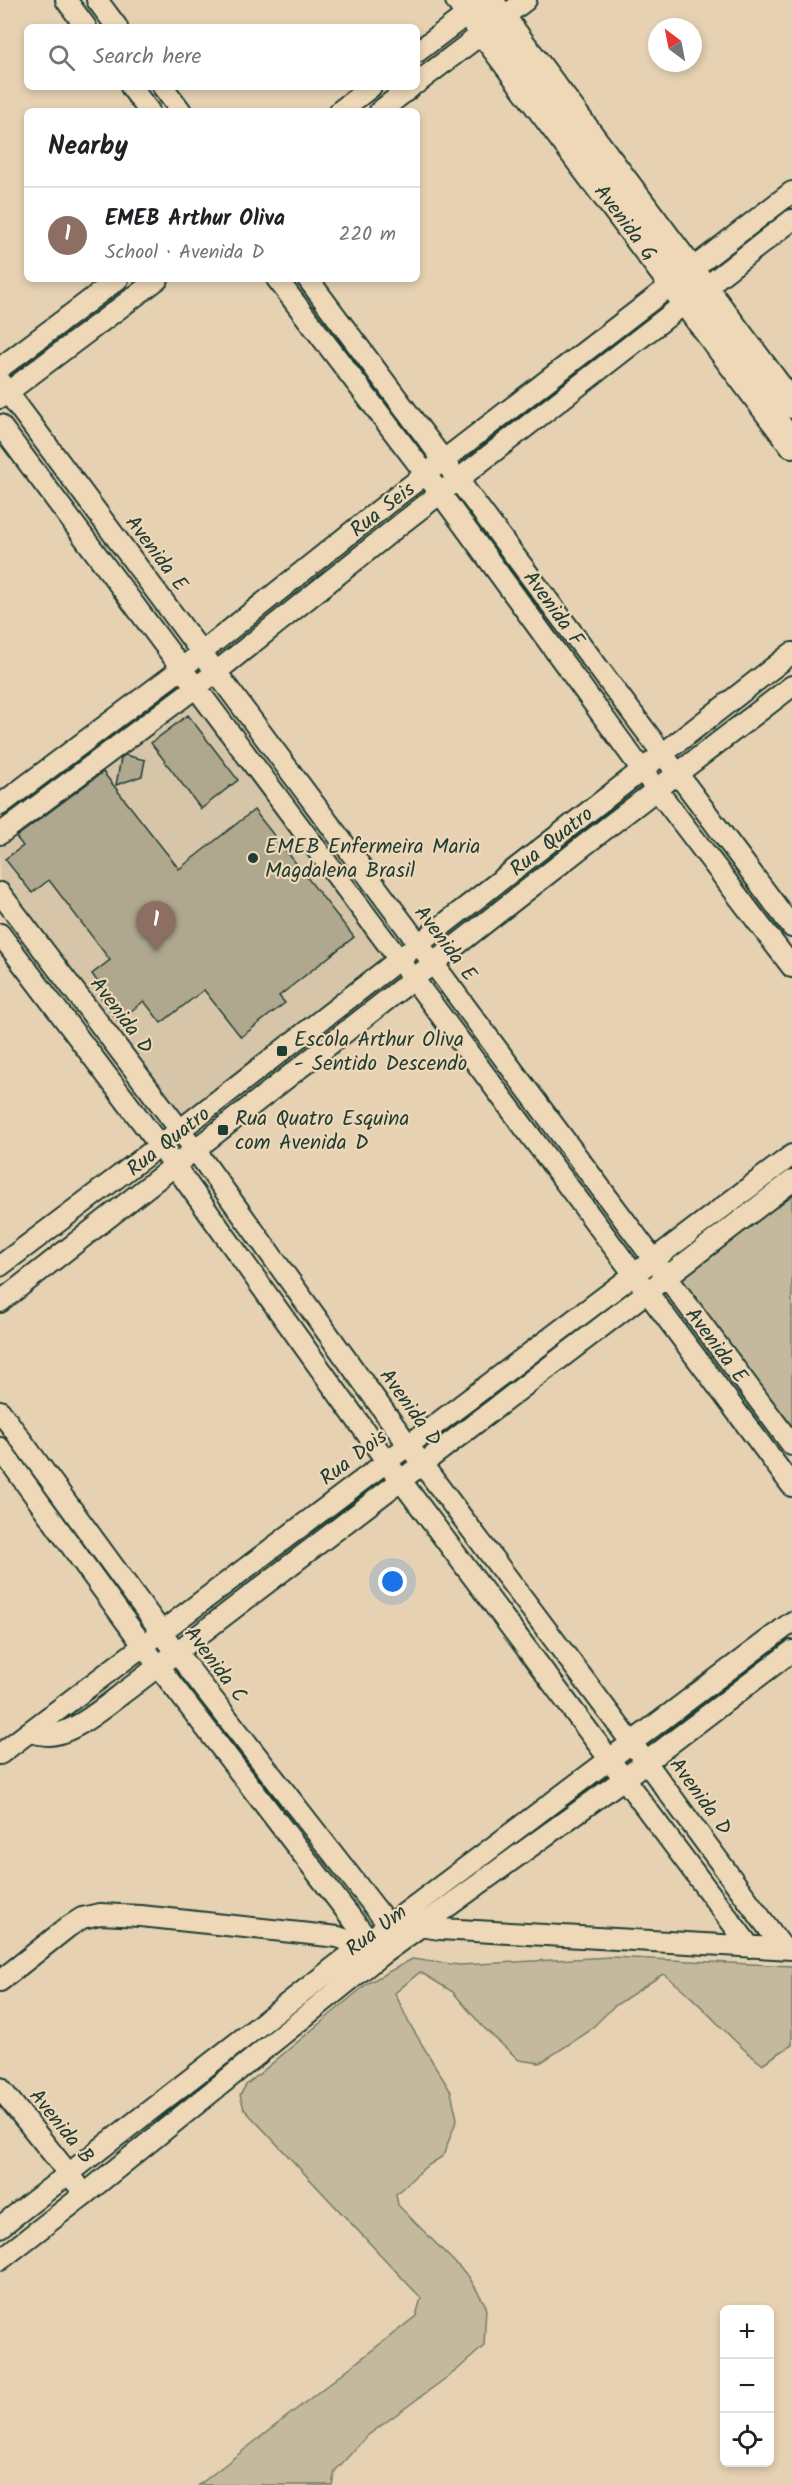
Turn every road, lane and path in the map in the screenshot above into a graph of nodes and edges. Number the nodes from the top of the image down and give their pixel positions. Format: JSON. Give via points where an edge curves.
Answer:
{"nodes":[{"id":1,"x":66,"y":0,"type":"edge"},
{"id":2,"x":97,"y":0,"type":"edge"},
{"id":3,"x":525,"y":0,"type":"edge"},
{"id":4,"x":482,"y":10,"type":"edge"},
{"id":5,"x":84,"y":24,"type":"edge"},
{"id":6,"x":115,"y":24,"type":"edge"},
{"id":7,"x":420,"y":50,"type":"edge"},
{"id":8,"x":420,"y":80,"type":"edge"},
{"id":9,"x":133,"y":90,"type":"edge"},
{"id":10,"x":165,"y":90,"type":"edge"},
{"id":11,"x":367,"y":90,"type":"edge"},
{"id":12,"x":407,"y":90,"type":"edge"},
{"id":13,"x":147,"y":108,"type":"edge"},
{"id":14,"x":180,"y":108,"type":"edge"},
{"id":15,"x":344,"y":108,"type":"edge"},
{"id":16,"x":384,"y":108,"type":"edge"},
{"id":17,"x":792,"y":192,"type":"edge"},
{"id":18,"x":792,"y":220,"type":"edge"},
{"id":19,"x":114,"y":282,"type":"edge"},
{"id":20,"x":154,"y":282,"type":"edge"},
{"id":21,"x":278,"y":282,"type":"edge"},
{"id":22,"x":310,"y":282,"type":"edge"},
{"id":23,"x":688,"y":287,"type":"junction"},
{"id":24,"x":0,"y":368,"type":"edge"},
{"id":25,"x":3,"y":391,"type":"edge"},
{"id":26,"x":792,"y":405,"type":"edge"},
{"id":27,"x":0,"y":425,"type":"edge"},
{"id":28,"x":792,"y":444,"type":"edge"},
{"id":29,"x":444,"y":460,"type":"junction"},
{"id":30,"x":425,"y":474,"type":"junction"},
{"id":31,"x":458,"y":479,"type":"junction"},
{"id":32,"x":440,"y":493,"type":"junction"},
{"id":33,"x":201,"y":653,"type":"junction"},
{"id":34,"x":792,"y":653,"type":"edge"},
{"id":35,"x":181,"y":669,"type":"junction"},
{"id":36,"x":215,"y":673,"type":"junction"},
{"id":37,"x":792,"y":686,"type":"edge"},
{"id":38,"x":195,"y":688,"type":"junction"},
{"id":39,"x":662,"y":754,"type":"junction"},
{"id":40,"x":642,"y":770,"type":"junction"},
{"id":41,"x":677,"y":774,"type":"junction"},
{"id":42,"x":658,"y":788,"type":"junction"},
{"id":43,"x":0,"y":805,"type":"edge"},
{"id":44,"x":0,"y":834,"type":"edge"},
{"id":45,"x":0,"y":893,"type":"edge"},
{"id":46,"x":792,"y":927,"type":"edge"},
{"id":47,"x":0,"y":934,"type":"edge"},
{"id":48,"x":417,"y":945,"type":"junction"},
{"id":49,"x":399,"y":959,"type":"junction"},
{"id":50,"x":433,"y":965,"type":"junction"},
{"id":51,"x":792,"y":967,"type":"edge"},
{"id":52,"x":414,"y":980,"type":"junction"},
{"id":53,"x":180,"y":1130,"type":"junction"},
{"id":54,"x":159,"y":1145,"type":"junction"},
{"id":55,"x":195,"y":1150,"type":"junction"},
{"id":56,"x":792,"y":1155,"type":"edge"},
{"id":57,"x":175,"y":1166,"type":"junction"},
{"id":58,"x":792,"y":1181,"type":"edge"},
{"id":59,"x":654,"y":1260,"type":"junction"},
{"id":60,"x":0,"y":1266,"type":"edge"},
{"id":61,"x":634,"y":1275,"type":"junction"},
{"id":62,"x":667,"y":1276,"type":"junction"},
{"id":63,"x":647,"y":1292,"type":"junction"},
{"id":64,"x":0,"y":1302,"type":"edge"},
{"id":65,"x":0,"y":1411,"type":"edge"},
{"id":66,"x":771,"y":1416,"type":"junction"},
{"id":67,"x":751,"y":1431,"type":"junction"},
{"id":68,"x":792,"y":1444,"type":"edge"},
{"id":69,"x":409,"y":1445,"type":"junction"},
{"id":70,"x":0,"y":1448,"type":"edge"},
{"id":71,"x":387,"y":1462,"type":"junction"},
{"id":72,"x":422,"y":1464,"type":"junction"},
{"id":73,"x":401,"y":1480,"type":"junction"},
{"id":74,"x":792,"y":1486,"type":"edge"},
{"id":75,"x":792,"y":1622,"type":"edge"},
{"id":76,"x":162,"y":1632,"type":"junction"},
{"id":77,"x":144,"y":1646,"type":"junction"},
{"id":78,"x":792,"y":1651,"type":"edge"},
{"id":79,"x":176,"y":1652,"type":"junction"},
{"id":80,"x":158,"y":1666,"type":"junction"},
{"id":81,"x":29,"y":1732,"type":"junction"},
{"id":82,"x":3,"y":1744,"type":"edge"},
{"id":83,"x":631,"y":1744,"type":"junction"},
{"id":84,"x":611,"y":1759,"type":"junction"},
{"id":85,"x":646,"y":1762,"type":"junction"},
{"id":86,"x":625,"y":1778,"type":"junction"},
{"id":87,"x":403,"y":1927,"type":"junction"},
{"id":88,"x":750,"y":1947,"type":"junction"},
{"id":89,"x":787,"y":1949,"type":"edge"},
{"id":90,"x":371,"y":1951,"type":"junction"},
{"id":91,"x":0,"y":1981,"type":"edge"},
{"id":92,"x":0,"y":2088,"type":"edge"},
{"id":93,"x":70,"y":2173,"type":"junction"},
{"id":94,"x":86,"y":2194,"type":"junction"},
{"id":95,"x":0,"y":2227,"type":"edge"},
{"id":96,"x":0,"y":2260,"type":"edge"}],
"edges":[{"from":1,"to":5,"type":"street"},
{"from":2,"to":6,"type":"street"},
{"from":3,"to":4,"type":"street"},
{"from":4,"to":7,"type":"street"},
{"from":4,"to":8,"type":"street"},
{"from":4,"to":23,"type":"street","name":"Avenida G"},
{"from":9,"to":13,"type":"street"},
{"from":10,"to":14,"type":"street"},
{"from":11,"to":15,"type":"street"},
{"from":12,"to":16,"type":"street"},
{"from":17,"to":23,"type":"street","name":"Rua Seis"},
{"from":18,"to":23,"type":"street","name":"Rua Seis"},
{"from":19,"to":24,"type":"street"},
{"from":20,"to":25,"type":"street"},
{"from":21,"to":30,"type":"street","name":"Avenida F"},
{"from":22,"to":29,"type":"street","name":"Avenida F"},
{"from":23,"to":26,"type":"street","name":"Avenida G"},
{"from":23,"to":28,"type":"street","name":"Avenida G"},
{"from":23,"to":29,"type":"street","name":"Rua Seis"},
{"from":23,"to":31,"type":"street","name":"Rua Seis"},
{"from":25,"to":33,"type":"street","name":"Avenida E"},
{"from":27,"to":35,"type":"street","name":"Avenida E"},
{"from":29,"to":30,"type":"street","name":"Rua Seis"},
{"from":29,"to":31,"type":"street","name":"Avenida F"},
{"from":30,"to":32,"type":"street","name":"Avenida F"},
{"from":30,"to":33,"type":"street","name":"Rua Seis"},
{"from":31,"to":32,"type":"street","name":"Rua Seis"},
{"from":31,"to":39,"type":"street","name":"Avenida F"},
{"from":32,"to":36,"type":"street","name":"Rua Seis"},
{"from":32,"to":40,"type":"street","name":"Avenida F"},
{"from":33,"to":35,"type":"street","name":"Rua Seis"},
{"from":33,"to":36,"type":"street","name":"Avenida E"},
{"from":34,"to":39,"type":"street","name":"Rua Quatro"},
{"from":35,"to":38,"type":"street","name":"Avenida E"},
{"from":35,"to":43,"type":"street","name":"Rua Seis"},
{"from":36,"to":38,"type":"street","name":"Rua Seis"},
{"from":36,"to":48,"type":"street","name":"Avenida E"},
{"from":37,"to":41,"type":"street","name":"Rua Quatro"},
{"from":38,"to":44,"type":"street","name":"Rua Seis"},
{"from":38,"to":49,"type":"street","name":"Avenida E"},
{"from":39,"to":40,"type":"street","name":"Rua Quatro"},
{"from":39,"to":41,"type":"street","name":"Avenida F"},
{"from":40,"to":42,"type":"street","name":"Avenida F"},
{"from":40,"to":48,"type":"street","name":"Rua Quatro"},
{"from":41,"to":42,"type":"street","name":"Rua Quatro"},
{"from":41,"to":46,"type":"street","name":"Avenida F"},
{"from":42,"to":50,"type":"street","name":"Rua Quatro"},
{"from":42,"to":51,"type":"street","name":"Avenida F"},
{"from":45,"to":53,"type":"street","name":"Avenida D"},
{"from":47,"to":54,"type":"street"},
{"from":48,"to":49,"type":"street","name":"Rua Quatro"},
{"from":48,"to":50,"type":"street","name":"Avenida E"},
{"from":49,"to":52,"type":"street","name":"Avenida E"},
{"from":49,"to":53,"type":"street","name":"Rua Quatro"},
{"from":50,"to":52,"type":"street","name":"Rua Quatro"},
{"from":50,"to":59,"type":"street","name":"Avenida E"},
{"from":52,"to":55,"type":"street","name":"Rua Quatro"},
{"from":52,"to":61,"type":"street","name":"Avenida E"},
{"from":53,"to":54,"type":"street","name":"Rua Quatro"},
{"from":53,"to":55,"type":"street","name":"Avenida D"},
{"from":54,"to":57,"type":"street"},
{"from":54,"to":60,"type":"street","name":"Rua Quatro"},
{"from":55,"to":57,"type":"street","name":"Rua Quatro"},
{"from":55,"to":69,"type":"street","name":"Avenida D"},
{"from":56,"to":59,"type":"street","name":"Rua Dois"},
{"from":57,"to":64,"type":"street","name":"Rua Quatro"},
{"from":57,"to":71,"type":"street"},
{"from":58,"to":62,"type":"street"},
{"from":59,"to":61,"type":"street","name":"Rua Dois"},
{"from":59,"to":62,"type":"street","name":"Avenida E"},
{"from":61,"to":63,"type":"street","name":"Avenida E"},
{"from":61,"to":69,"type":"street","name":"Rua Dois"},
{"from":62,"to":63,"type":"street"},
{"from":62,"to":66,"type":"street","name":"Avenida E"},
{"from":63,"to":67,"type":"street","name":"Avenida E"},
{"from":63,"to":72,"type":"street"},
{"from":65,"to":76,"type":"street","name":"Avenida C"},
{"from":66,"to":67,"type":"street"},
{"from":66,"to":68,"type":"street","name":"Avenida E"},
{"from":67,"to":74,"type":"street","name":"Avenida E"},
{"from":69,"to":71,"type":"street","name":"Rua Dois"},
{"from":69,"to":72,"type":"street","name":"Avenida D"},
{"from":70,"to":77,"type":"street"},
{"from":71,"to":73,"type":"street"},
{"from":71,"to":76,"type":"street","name":"Rua Dois"},
{"from":72,"to":73,"type":"street"},
{"from":72,"to":83,"type":"street","name":"Avenida D"},
{"from":73,"to":79,"type":"street"},
{"from":73,"to":84,"type":"street"},
{"from":75,"to":83,"type":"street","name":"Rua Um"},
{"from":76,"to":77,"type":"street","name":"Rua Dois"},
{"from":76,"to":79,"type":"street","name":"Avenida C"},
{"from":77,"to":80,"type":"street"},
{"from":77,"to":81,"type":"street","name":"Rua Dois"},
{"from":78,"to":85,"type":"street","name":"Rua Um"},
{"from":79,"to":80,"type":"street"},
{"from":79,"to":87,"type":"street","name":"Avenida C"},
{"from":80,"to":81,"type":"street","via":[[61,1733]]},
{"from":80,"to":90,"type":"street","via":[[273,1813]]},
{"from":81,"to":82,"type":"street","name":"Rua Dois"},
{"from":83,"to":84,"type":"street","name":"Rua Um"},
{"from":83,"to":85,"type":"street","name":"Avenida D"},
{"from":84,"to":86,"type":"street"},
{"from":84,"to":87,"type":"street","name":"Rua Um"},
{"from":85,"to":86,"type":"street","name":"Rua Um"},
{"from":85,"to":89,"type":"street","name":"Avenida D"},
{"from":86,"to":87,"type":"street","name":"Rua Um"},
{"from":86,"to":88,"type":"street"},
{"from":87,"to":88,"type":"street"},
{"from":87,"to":90,"type":"street","name":"Rua Um"},
{"from":88,"to":89,"type":"street"},
{"from":90,"to":91,"type":"street","via":[[338,1937],[100,1914],[82,1918],[68,1927]]},
{"from":90,"to":93,"type":"street","name":"Rua Um"},
{"from":90,"to":94,"type":"street","name":"Rua Um"},
{"from":92,"to":93,"type":"street","name":"Avenida B"},
{"from":93,"to":94,"type":"street","name":"Avenida B"},
{"from":93,"to":95,"type":"street","name":"Rua Um"},
{"from":94,"to":96,"type":"street","name":"Rua Um"}]}
